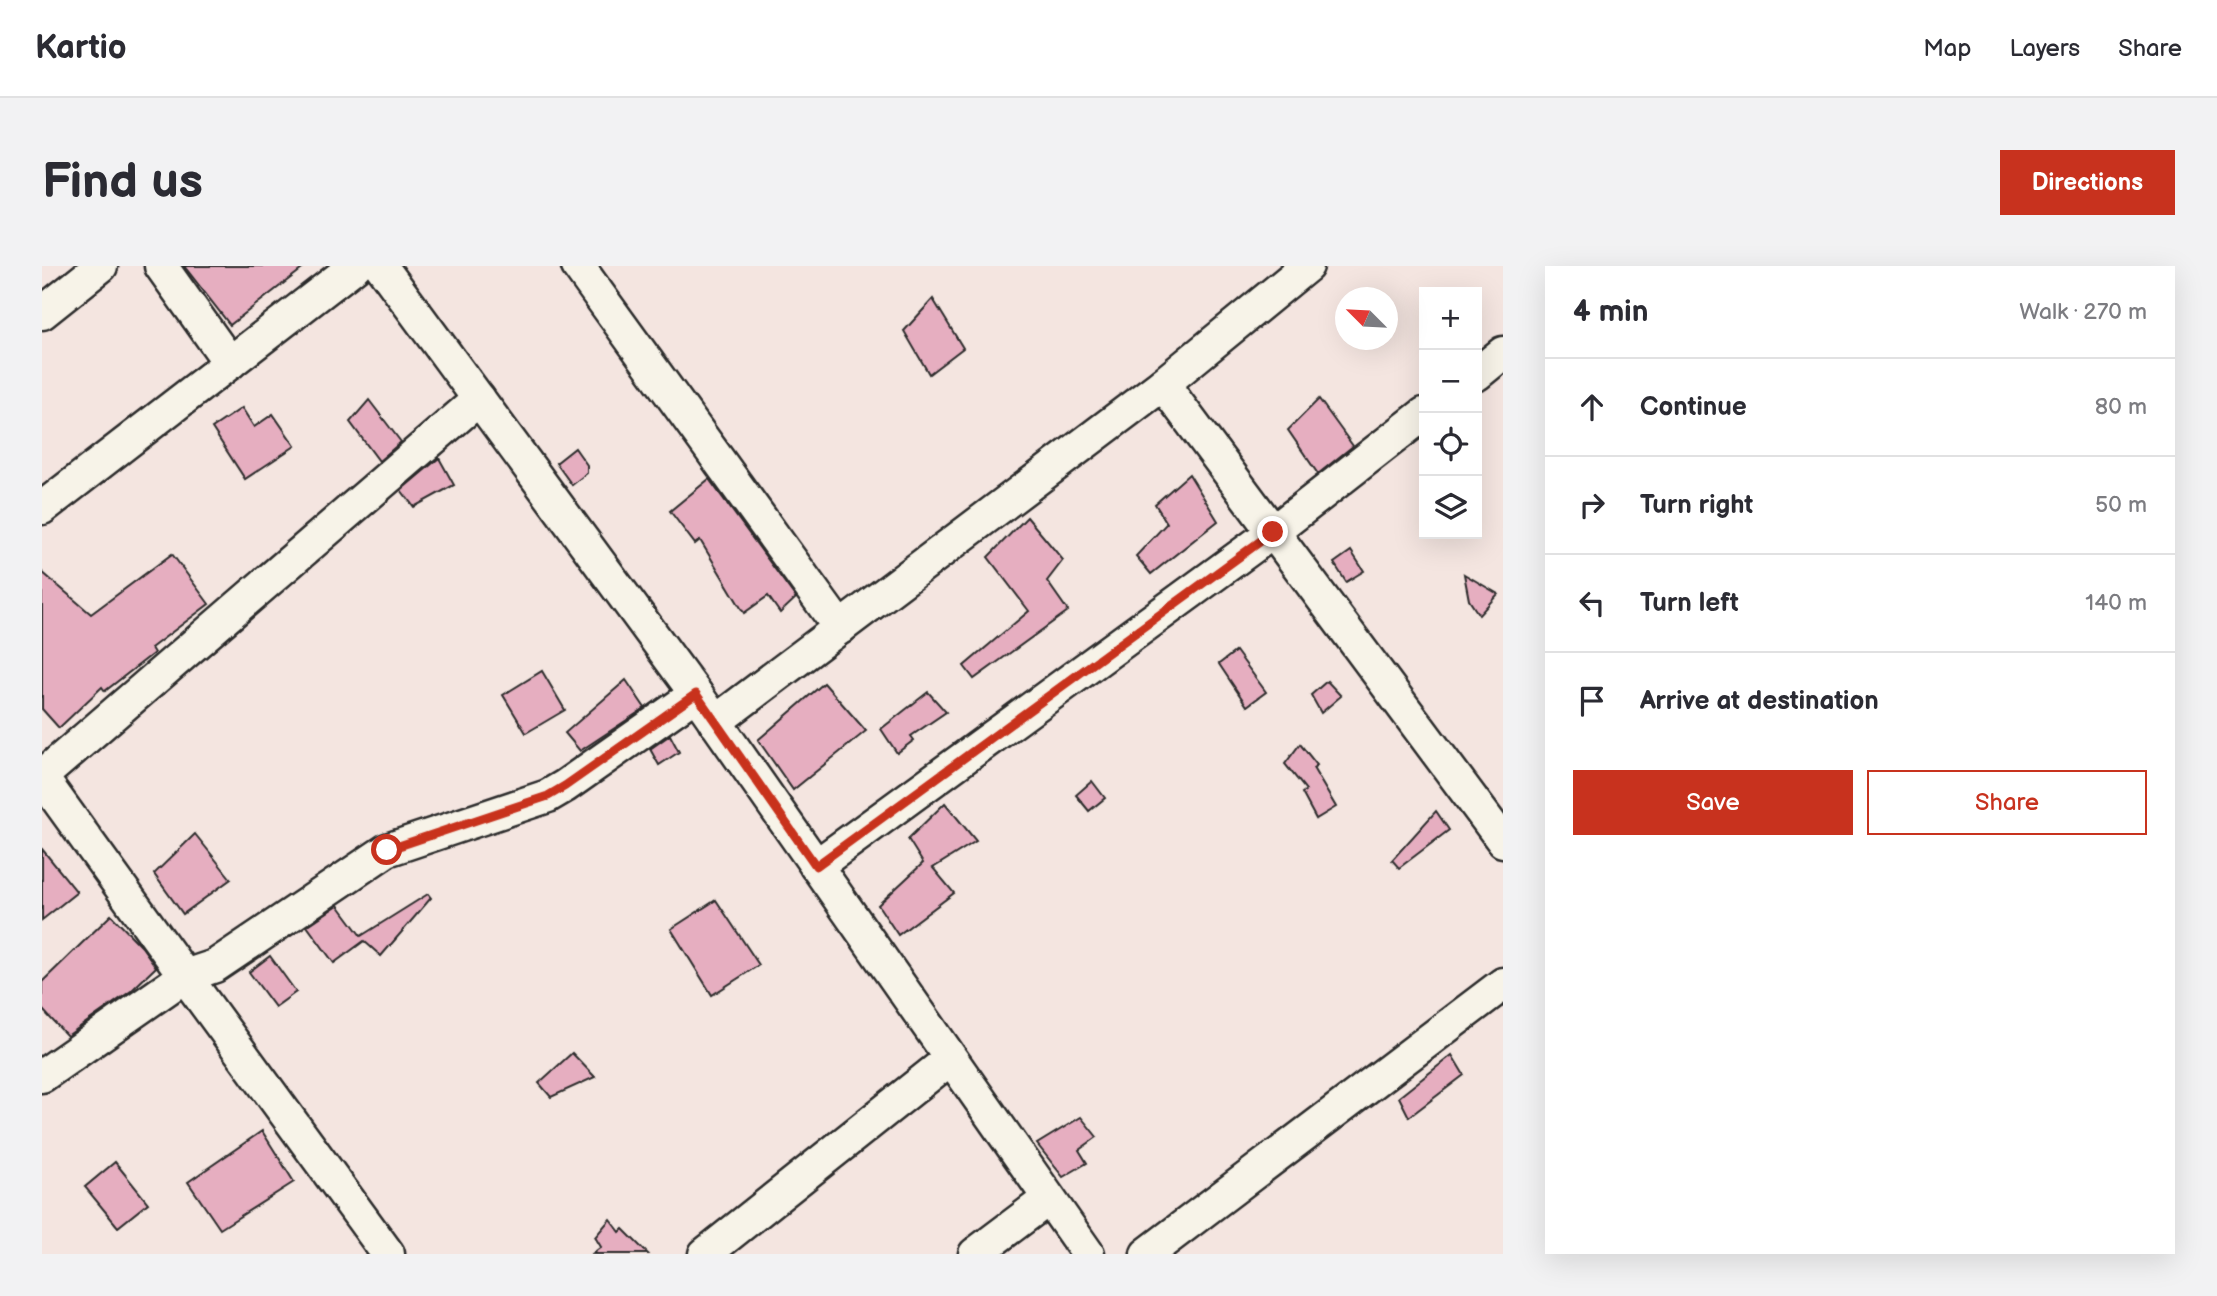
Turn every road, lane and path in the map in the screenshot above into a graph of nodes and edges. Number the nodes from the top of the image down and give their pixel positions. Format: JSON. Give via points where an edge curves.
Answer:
{"nodes":[{"id":1,"x":101,"y":266,"type":"edge"},
{"id":2,"x":161,"y":266,"type":"edge"},
{"id":3,"x":355,"y":266,"type":"edge"},
{"id":4,"x":381,"y":266,"type":"edge"},
{"id":5,"x":578,"y":266,"type":"edge"},
{"id":6,"x":1307,"y":266,"type":"edge"},
{"id":7,"x":42,"y":313,"type":"edge"},
{"id":8,"x":1503,"y":353,"type":"edge"},
{"id":9,"x":230,"y":363,"type":"junction"},
{"id":10,"x":1482,"y":370,"type":"edge"},
{"id":11,"x":1163,"y":384,"type":"junction"},
{"id":12,"x":479,"y":399,"type":"junction"},
{"id":13,"x":1419,"y":419,"type":"edge"},
{"id":14,"x":42,"y":508,"type":"edge"},
{"id":15,"x":1273,"y":532,"type":"junction"},
{"id":16,"x":840,"y":628,"type":"junction"},
{"id":17,"x":696,"y":694,"type":"junction"},
{"id":18,"x":715,"y":722,"type":"junction"},
{"id":19,"x":42,"y":777,"type":"edge"},
{"id":20,"x":1503,"y":841,"type":"edge"},
{"id":21,"x":816,"y":866,"type":"junction"},
{"id":22,"x":185,"y":976,"type":"junction"},
{"id":23,"x":1503,"y":984,"type":"edge"},
{"id":24,"x":950,"y":1059,"type":"junction"},
{"id":25,"x":42,"y":1076,"type":"edge"},
{"id":26,"x":1048,"y":1199,"type":"junction"},
{"id":27,"x":388,"y":1254,"type":"edge"},
{"id":28,"x":705,"y":1254,"type":"edge"},
{"id":29,"x":975,"y":1254,"type":"edge"},
{"id":30,"x":1088,"y":1254,"type":"edge"},
{"id":31,"x":1147,"y":1254,"type":"edge"}],
"edges":[{"from":1,"to":7,"type":"street"},
{"from":2,"to":9,"type":"street"},
{"from":3,"to":9,"type":"street"},
{"from":4,"to":12,"type":"street"},
{"from":5,"to":16,"type":"street"},
{"from":6,"to":11,"type":"street"},
{"from":8,"to":10,"type":"street"},
{"from":9,"to":14,"type":"street"},
{"from":11,"to":15,"type":"street"},
{"from":11,"to":16,"type":"street"},
{"from":12,"to":17,"type":"street"},
{"from":12,"to":19,"type":"street"},
{"from":13,"to":15,"type":"street"},
{"from":15,"to":20,"type":"street"},
{"from":15,"to":21,"type":"street"},
{"from":16,"to":18,"type":"street"},
{"from":17,"to":18,"type":"street"},
{"from":17,"to":22,"type":"street","via":[[548,796],[387,850],[215,966]]},
{"from":18,"to":21,"type":"street"},
{"from":19,"to":22,"type":"street"},
{"from":21,"to":24,"type":"street"},
{"from":22,"to":25,"type":"street"},
{"from":22,"to":27,"type":"street"},
{"from":23,"to":31,"type":"street"},
{"from":24,"to":26,"type":"street"},
{"from":24,"to":28,"type":"street"},
{"from":26,"to":29,"type":"street"},
{"from":26,"to":30,"type":"street"}]}
